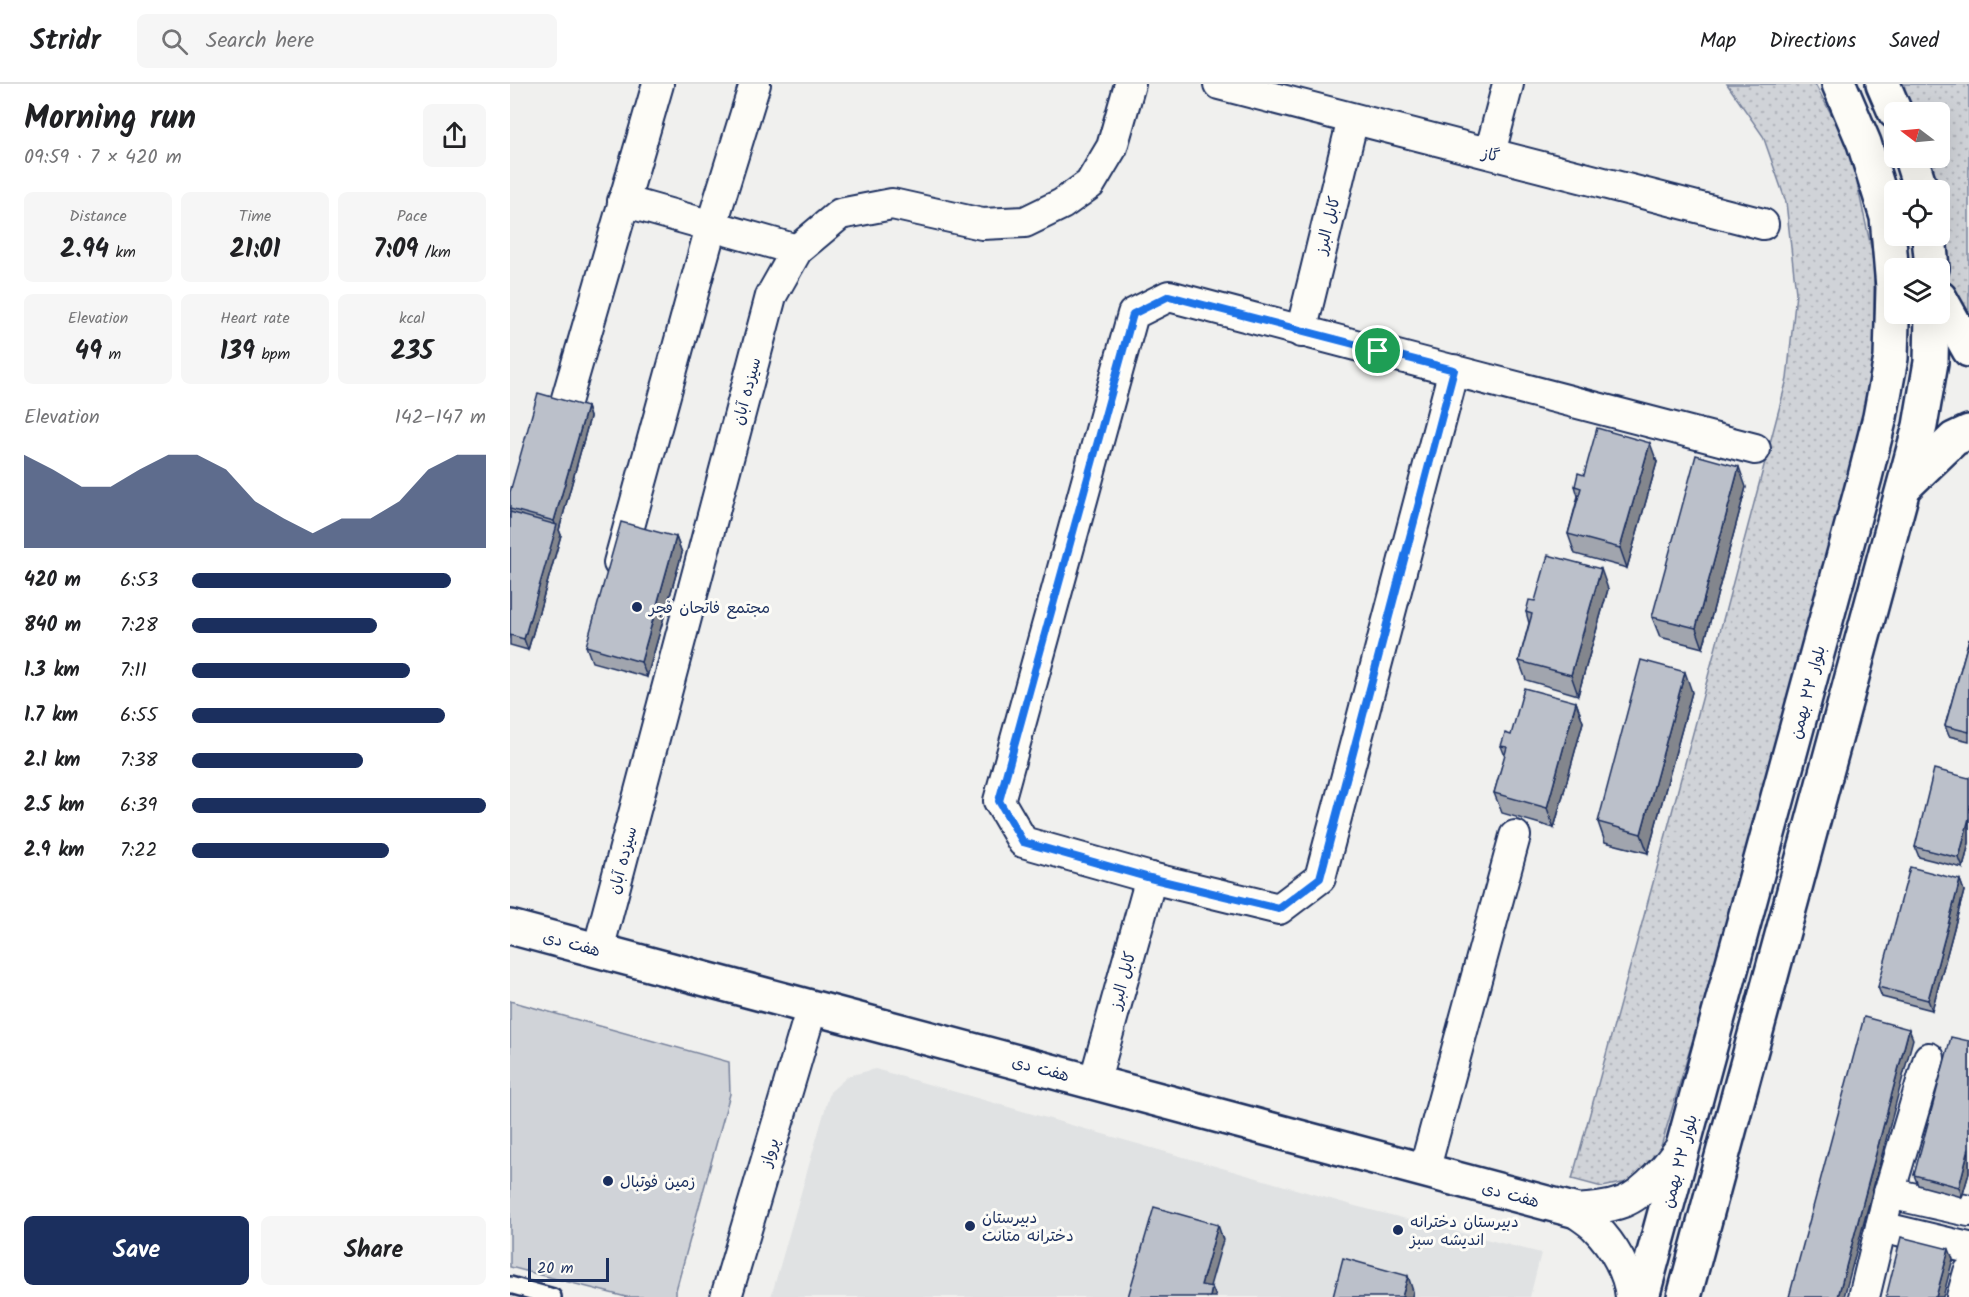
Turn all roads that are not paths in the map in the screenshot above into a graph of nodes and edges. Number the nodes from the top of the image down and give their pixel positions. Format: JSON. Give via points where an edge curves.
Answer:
{"nodes":[{"id":1,"x":658,"y":84,"type":"edge"},
{"id":2,"x":755,"y":84,"type":"edge"},
{"id":3,"x":1131,"y":84,"type":"edge"},
{"id":4,"x":1218,"y":84,"type":"edge"},
{"id":5,"x":1508,"y":84,"type":"edge"},
{"id":6,"x":1839,"y":84,"type":"edge"},
{"id":7,"x":1883,"y":84,"type":"edge"},
{"id":8,"x":1891,"y":102,"type":"edge"},
{"id":9,"x":1353,"y":119,"type":"junction"},
{"id":10,"x":1490,"y":153,"type":"junction"},
{"id":11,"x":623,"y":201,"type":"junction"},
{"id":12,"x":1763,"y":224,"type":"dead end"},
{"id":13,"x":711,"y":227,"type":"junction"},
{"id":14,"x":796,"y":250,"type":"junction"},
{"id":15,"x":1950,"y":316,"type":"edge"},
{"id":16,"x":1932,"y":324,"type":"edge"},
{"id":17,"x":1302,"y":332,"type":"junction"},
{"id":18,"x":1969,"y":350,"type":"edge"},
{"id":19,"x":1454,"y":370,"type":"junction"},
{"id":20,"x":1969,"y":432,"type":"edge"},
{"id":21,"x":1755,"y":449,"type":"dead end"},
{"id":22,"x":549,"y":463,"type":"edge"},
{"id":23,"x":1904,"y":487,"type":"junction"},
{"id":24,"x":613,"y":587,"type":"edge"},
{"id":25,"x":1515,"y":836,"type":"dead end"},
{"id":26,"x":1150,"y":878,"type":"junction"},
{"id":27,"x":510,"y":927,"type":"edge"},
{"id":28,"x":598,"y":950,"type":"junction"},
{"id":29,"x":812,"y":1007,"type":"junction"},
{"id":30,"x":1929,"y":1058,"type":"dead end"},
{"id":31,"x":1094,"y":1083,"type":"junction"},
{"id":32,"x":1684,"y":1143,"type":"junction"},
{"id":33,"x":1424,"y":1171,"type":"junction"},
{"id":34,"x":1889,"y":1193,"type":"junction"},
{"id":35,"x":1573,"y":1210,"type":"junction"},
{"id":36,"x":1969,"y":1211,"type":"edge"},
{"id":37,"x":1881,"y":1227,"type":"junction"},
{"id":38,"x":1969,"y":1248,"type":"edge"},
{"id":39,"x":1969,"y":1272,"type":"edge"},
{"id":40,"x":510,"y":1285,"type":"edge"},
{"id":41,"x":553,"y":1297,"type":"edge"},
{"id":42,"x":726,"y":1297,"type":"edge"},
{"id":43,"x":1631,"y":1297,"type":"edge"},
{"id":44,"x":1642,"y":1297,"type":"edge"},
{"id":45,"x":1684,"y":1297,"type":"edge"},
{"id":46,"x":1864,"y":1297,"type":"edge"},
{"id":47,"x":1962,"y":1297,"type":"edge"}],
"edges":[{"from":1,"to":11,"type":"street"},
{"from":2,"to":13,"type":"street"},
{"from":3,"to":14,"type":"street","name":"سیزده آبان","via":[[1112,147],[1090,184],[1062,204],[1025,222],[982,224],[892,204],[840,214]]},
{"from":4,"to":9,"type":"street","name":"گاز"},
{"from":5,"to":10,"type":"street"},
{"from":6,"to":32,"type":"main road","name":"بلوار ۲۲ بهمن","via":[[1864,143],[1887,217],[1893,287],[1891,358],[1865,477]]},
{"from":7,"to":8,"type":"main road"},
{"from":9,"to":10,"type":"street","name":"گاز"},
{"from":9,"to":17,"type":"street","name":"کابل البرز"},
{"from":10,"to":12,"type":"street","name":"گاز"},
{"from":11,"to":13,"type":"street"},
{"from":11,"to":22,"type":"street"},
{"from":13,"to":14,"type":"street"},
{"from":13,"to":24,"type":"street"},
{"from":14,"to":28,"type":"street","name":"سیزده آبان","via":[[771,296]]},
{"from":15,"to":18,"type":"main road"},
{"from":16,"to":23,"type":"main road","via":[[1931,362]]},
{"from":17,"to":19,"type":"street"},
{"from":17,"to":26,"type":"street","via":[[1169,296],[1133,314],[999,801],[1023,842]]},
{"from":19,"to":21,"type":"street"},
{"from":19,"to":26,"type":"street","via":[[1320,878],[1279,909]]},
{"from":20,"to":23,"type":"main road","via":[[1954,439]]},
{"from":23,"to":45,"type":"main road"},
{"from":25,"to":33,"type":"street"},
{"from":26,"to":31,"type":"street","name":"کابل البرز"},
{"from":27,"to":28,"type":"main road","name":"هفت دی"},
{"from":28,"to":29,"type":"main road","name":"هفت دی"},
{"from":29,"to":31,"type":"main road","name":"هفت دی"},
{"from":29,"to":42,"type":"street","name":"پرواز"},
{"from":30,"to":34,"type":"street"},
{"from":31,"to":33,"type":"main road","name":"هفت دی"},
{"from":32,"to":35,"type":"street","via":[[1670,1163],[1626,1201]]},
{"from":32,"to":44,"type":"main road","name":"بلوار ۲۲ بهمن"},
{"from":33,"to":35,"type":"main road","name":"هفت دی"},
{"from":34,"to":36,"type":"street"},
{"from":34,"to":37,"type":"street"},
{"from":35,"to":43,"type":"street","via":[[1595,1226],[1614,1252],[1630,1283]]},
{"from":37,"to":38,"type":"street"},
{"from":37,"to":46,"type":"street"},
{"from":39,"to":47,"type":"street"},
{"from":40,"to":41,"type":"lane"}]}
